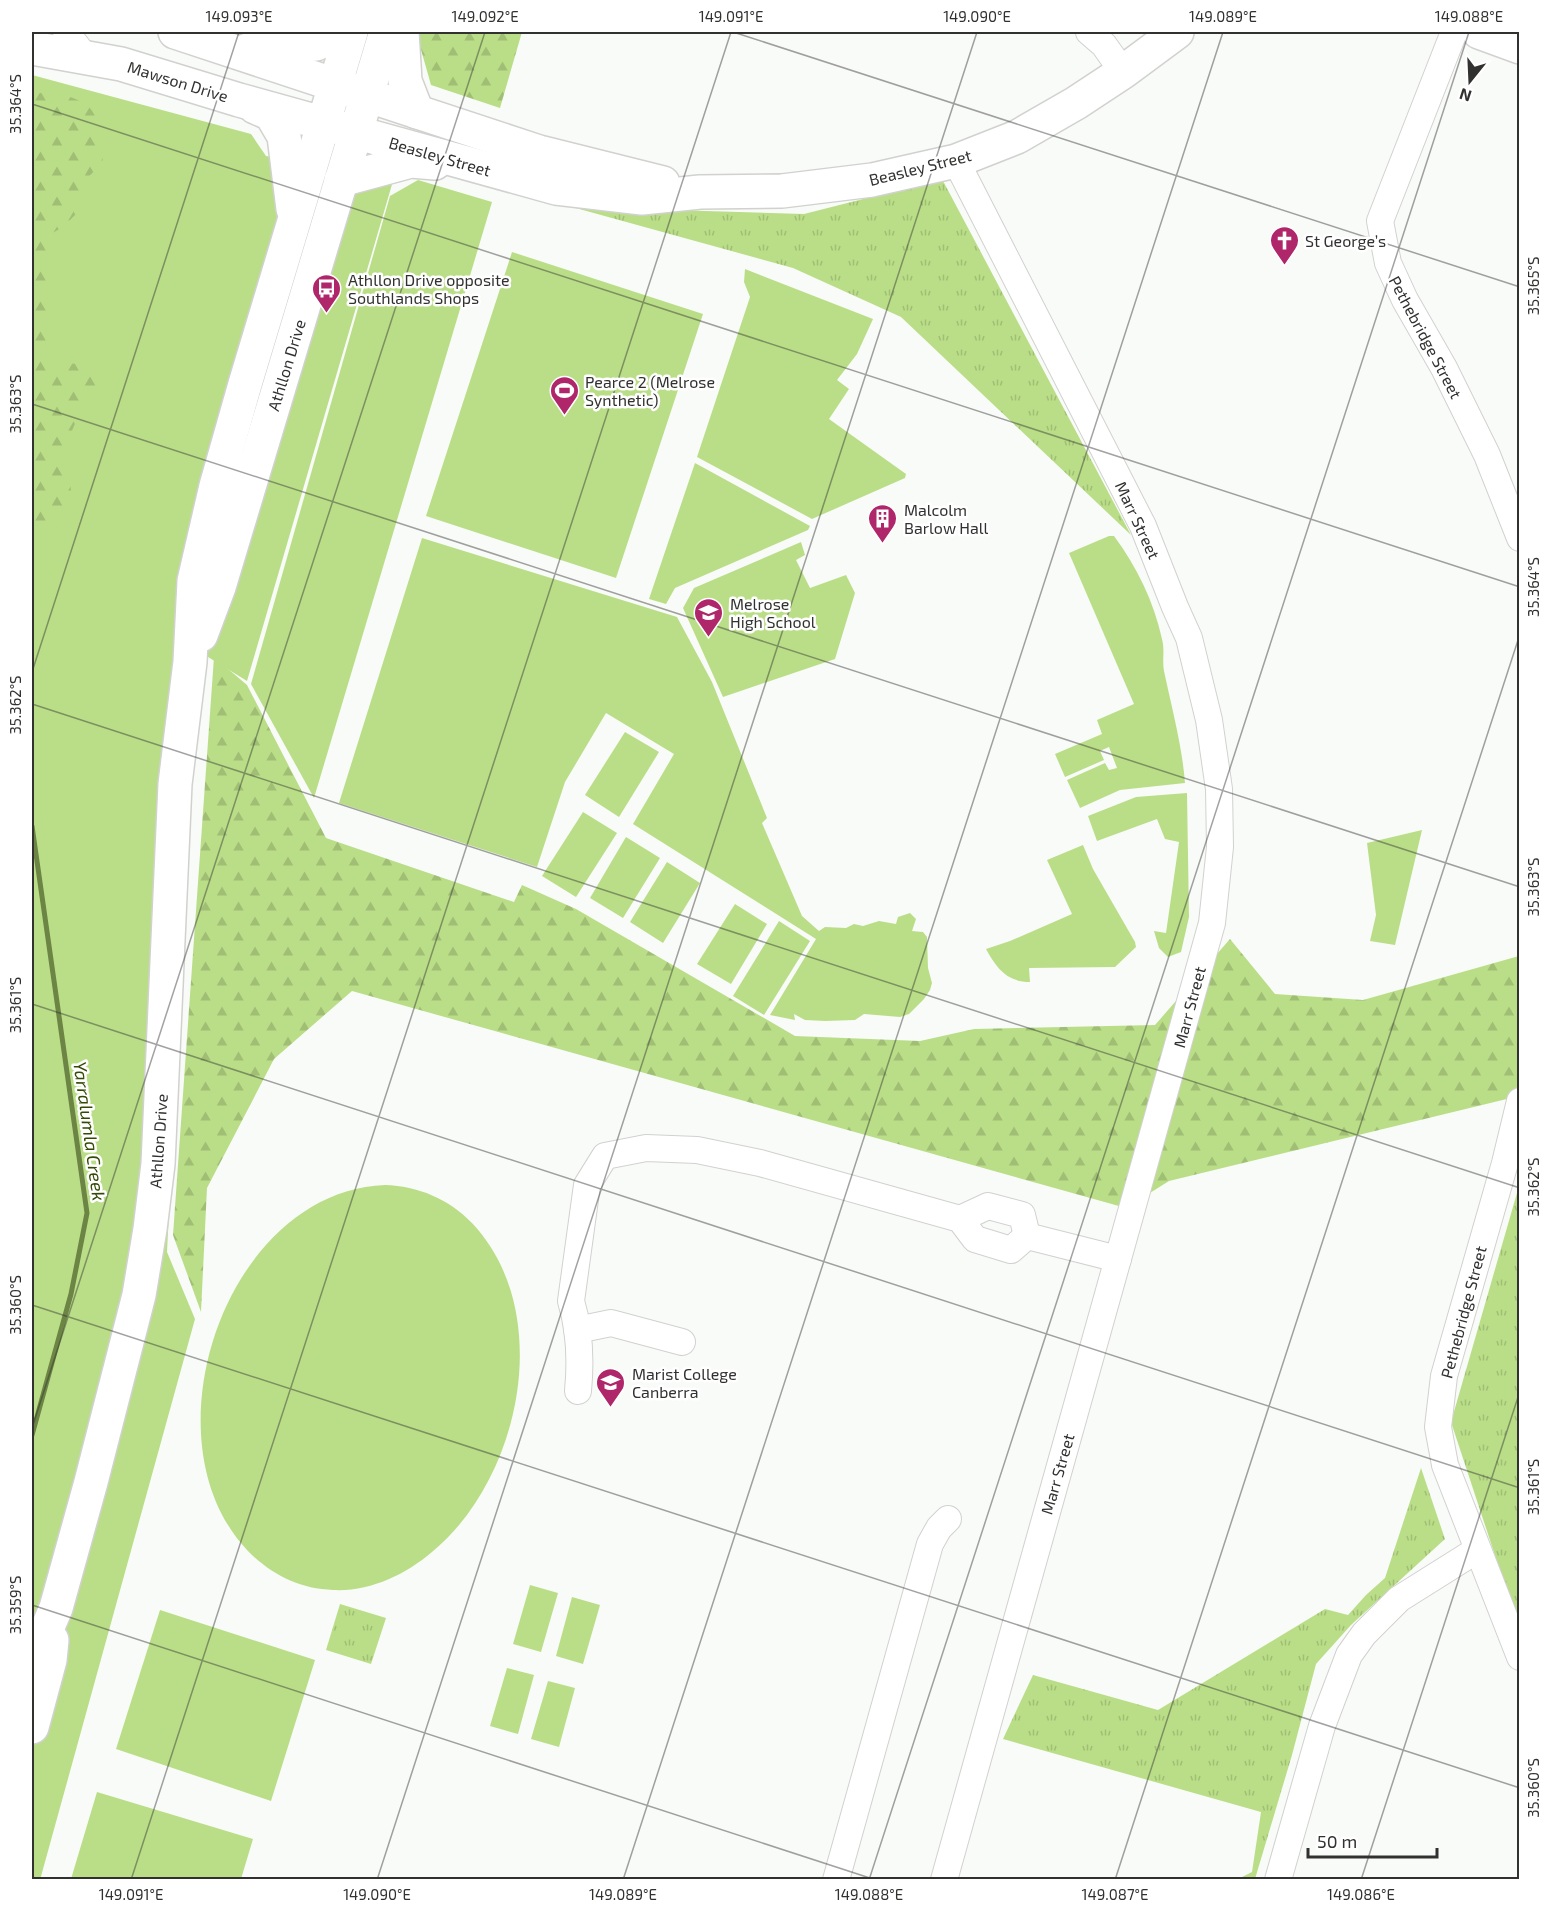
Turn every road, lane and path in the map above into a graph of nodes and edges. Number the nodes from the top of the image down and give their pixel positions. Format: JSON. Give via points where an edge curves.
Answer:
{"nodes":[{"id":1,"x":66,"y":32,"type":"edge"},
{"id":2,"x":175,"y":32,"type":"edge"},
{"id":3,"x":344,"y":32,"type":"edge"},
{"id":4,"x":351,"y":32,"type":"edge"},
{"id":5,"x":386,"y":32,"type":"edge"},
{"id":6,"x":402,"y":32,"type":"edge"},
{"id":7,"x":1089,"y":32,"type":"edge"},
{"id":8,"x":1177,"y":32,"type":"edge"},
{"id":9,"x":1454,"y":32,"type":"edge"},
{"id":10,"x":1479,"y":32,"type":"edge"},
{"id":11,"x":1520,"y":47,"type":"edge"},
{"id":12,"x":32,"y":48,"type":"edge"},
{"id":13,"x":234,"y":51,"type":"junction"},
{"id":14,"x":86,"y":58,"type":"junction"},
{"id":15,"x":1123,"y":72,"type":"junction"},
{"id":16,"x":335,"y":85,"type":"junction"},
{"id":17,"x":367,"y":95,"type":"junction"},
{"id":18,"x":239,"y":100,"type":"junction"},
{"id":19,"x":417,"y":112,"type":"junction"},
{"id":20,"x":323,"y":124,"type":"junction"},
{"id":21,"x":356,"y":132,"type":"junction"},
{"id":22,"x":956,"y":161,"type":"junction"},
{"id":23,"x":470,"y":164,"type":"junction"},
{"id":24,"x":341,"y":180,"type":"junction"},
{"id":25,"x":700,"y":192,"type":"junction"},
{"id":26,"x":294,"y":219,"type":"junction"},
{"id":27,"x":1520,"y":538,"type":"edge"},
{"id":28,"x":190,"y":662,"type":"junction"},
{"id":29,"x":1520,"y":1101,"type":"edge"},
{"id":30,"x":960,"y":1219,"type":"junction"},
{"id":31,"x":1027,"y":1236,"type":"junction"},
{"id":32,"x":1118,"y":1259,"type":"junction"},
{"id":33,"x":577,"y":1330,"type":"junction"},
{"id":34,"x":682,"y":1342,"type":"dead end"},
{"id":35,"x":578,"y":1391,"type":"dead end"},
{"id":36,"x":948,"y":1519,"type":"dead end"},
{"id":37,"x":1477,"y":1550,"type":"junction"},
{"id":38,"x":56,"y":1608,"type":"junction"},
{"id":39,"x":1520,"y":1657,"type":"edge"},
{"id":40,"x":32,"y":1664,"type":"edge"},
{"id":41,"x":32,"y":1727,"type":"edge"},
{"id":42,"x":836,"y":1880,"type":"edge"},
{"id":43,"x":944,"y":1880,"type":"edge"},
{"id":44,"x":1278,"y":1880,"type":"edge"}],
"edges":[{"from":1,"to":14,"type":"street"},
{"from":2,"to":13,"type":"main road"},
{"from":3,"to":13,"type":"main road","via":[[316,44]]},
{"from":4,"to":16,"type":"main road","name":"Athllon Drive"},
{"from":5,"to":17,"type":"main road","name":"Athllon Drive"},
{"from":6,"to":19,"type":"main road","via":[[405,81]]},
{"from":7,"to":15,"type":"street","via":[[1104,45]]},
{"from":8,"to":15,"type":"main road","name":"Beasley Street"},
{"from":9,"to":27,"type":"street","name":"Pethebridge Street","via":[[1380,221],[1388,263],[1487,456]]},
{"from":10,"to":11,"type":"main road"},
{"from":12,"to":14,"type":"main road","name":"Mawson Drive"},
{"from":13,"to":16,"type":"main road"},
{"from":14,"to":18,"type":"main road","name":"Mawson Drive","via":[[121,64]]},
{"from":15,"to":22,"type":"main road","name":"Beasley Street","via":[[1017,137]]},
{"from":16,"to":17,"type":"main road","name":"Beasley Street"},
{"from":16,"to":20,"type":"main road","name":"Athllon Drive"},
{"from":17,"to":19,"type":"main road","name":"Beasley Street"},
{"from":17,"to":21,"type":"main road","name":"Athllon Drive"},
{"from":18,"to":20,"type":"main road","name":"Mawson Drive"},
{"from":18,"to":26,"type":"main road","via":[[271,114],[284,136]]},
{"from":19,"to":25,"type":"main road","name":"Beasley Street","via":[[539,152]]},
{"from":20,"to":21,"type":"main road","name":"Beasley Street"},
{"from":20,"to":26,"type":"main road","name":"Athllon Drive"},
{"from":21,"to":23,"type":"main road","name":"Beasley Street"},
{"from":21,"to":24,"type":"main road","name":"Athllon Drive"},
{"from":22,"to":25,"type":"main road","name":"Beasley Street","via":[[872,180],[782,190]]},
{"from":22,"to":32,"type":"street","name":"Marr Street","via":[[1143,526],[1189,638],[1209,720],[1219,789],[1220,847],[1212,923]]},
{"from":23,"to":24,"type":"main road","via":[[411,161]]},
{"from":23,"to":25,"type":"main road","name":"Beasley Street","via":[[556,188],[642,198]]},
{"from":24,"to":28,"type":"main road","name":"Athllon Drive","via":[[219,587]]},
{"from":26,"to":28,"type":"main road","name":"Athllon Drive","via":[[216,486],[194,581]]},
{"from":28,"to":38,"type":"main road","name":"Athllon Drive","via":[[175,784],[158,1164],[150,1229],[139,1295]]},
{"from":29,"to":37,"type":"street","name":"Pethebridge Street","via":[[1444,1376],[1438,1427],[1444,1465]]},
{"from":30,"to":31,"type":"street","via":[[975,1239],[1011,1250]]},
{"from":30,"to":31,"type":"street","via":[[988,1206],[1022,1215]]},
{"from":30,"to":33,"type":"street","via":[[760,1163],[697,1150],[646,1148],[605,1156],[587,1185],[571,1301]]},
{"from":31,"to":32,"type":"street"},
{"from":32,"to":43,"type":"street","name":"Marr Street"},
{"from":33,"to":34,"type":"street","via":[[611,1323]]},
{"from":33,"to":35,"type":"street","via":[[581,1359]]},
{"from":36,"to":42,"type":"street","via":[[930,1544]]},
{"from":37,"to":39,"type":"street","name":"Pethebridge Street"},
{"from":37,"to":44,"type":"street","via":[[1399,1599],[1349,1655],[1322,1725]]},
{"from":38,"to":40,"type":"main road","name":"Athllon Drive"},
{"from":38,"to":41,"type":"main road","name":"Athllon Drive","via":[[50,1660]]}]}
